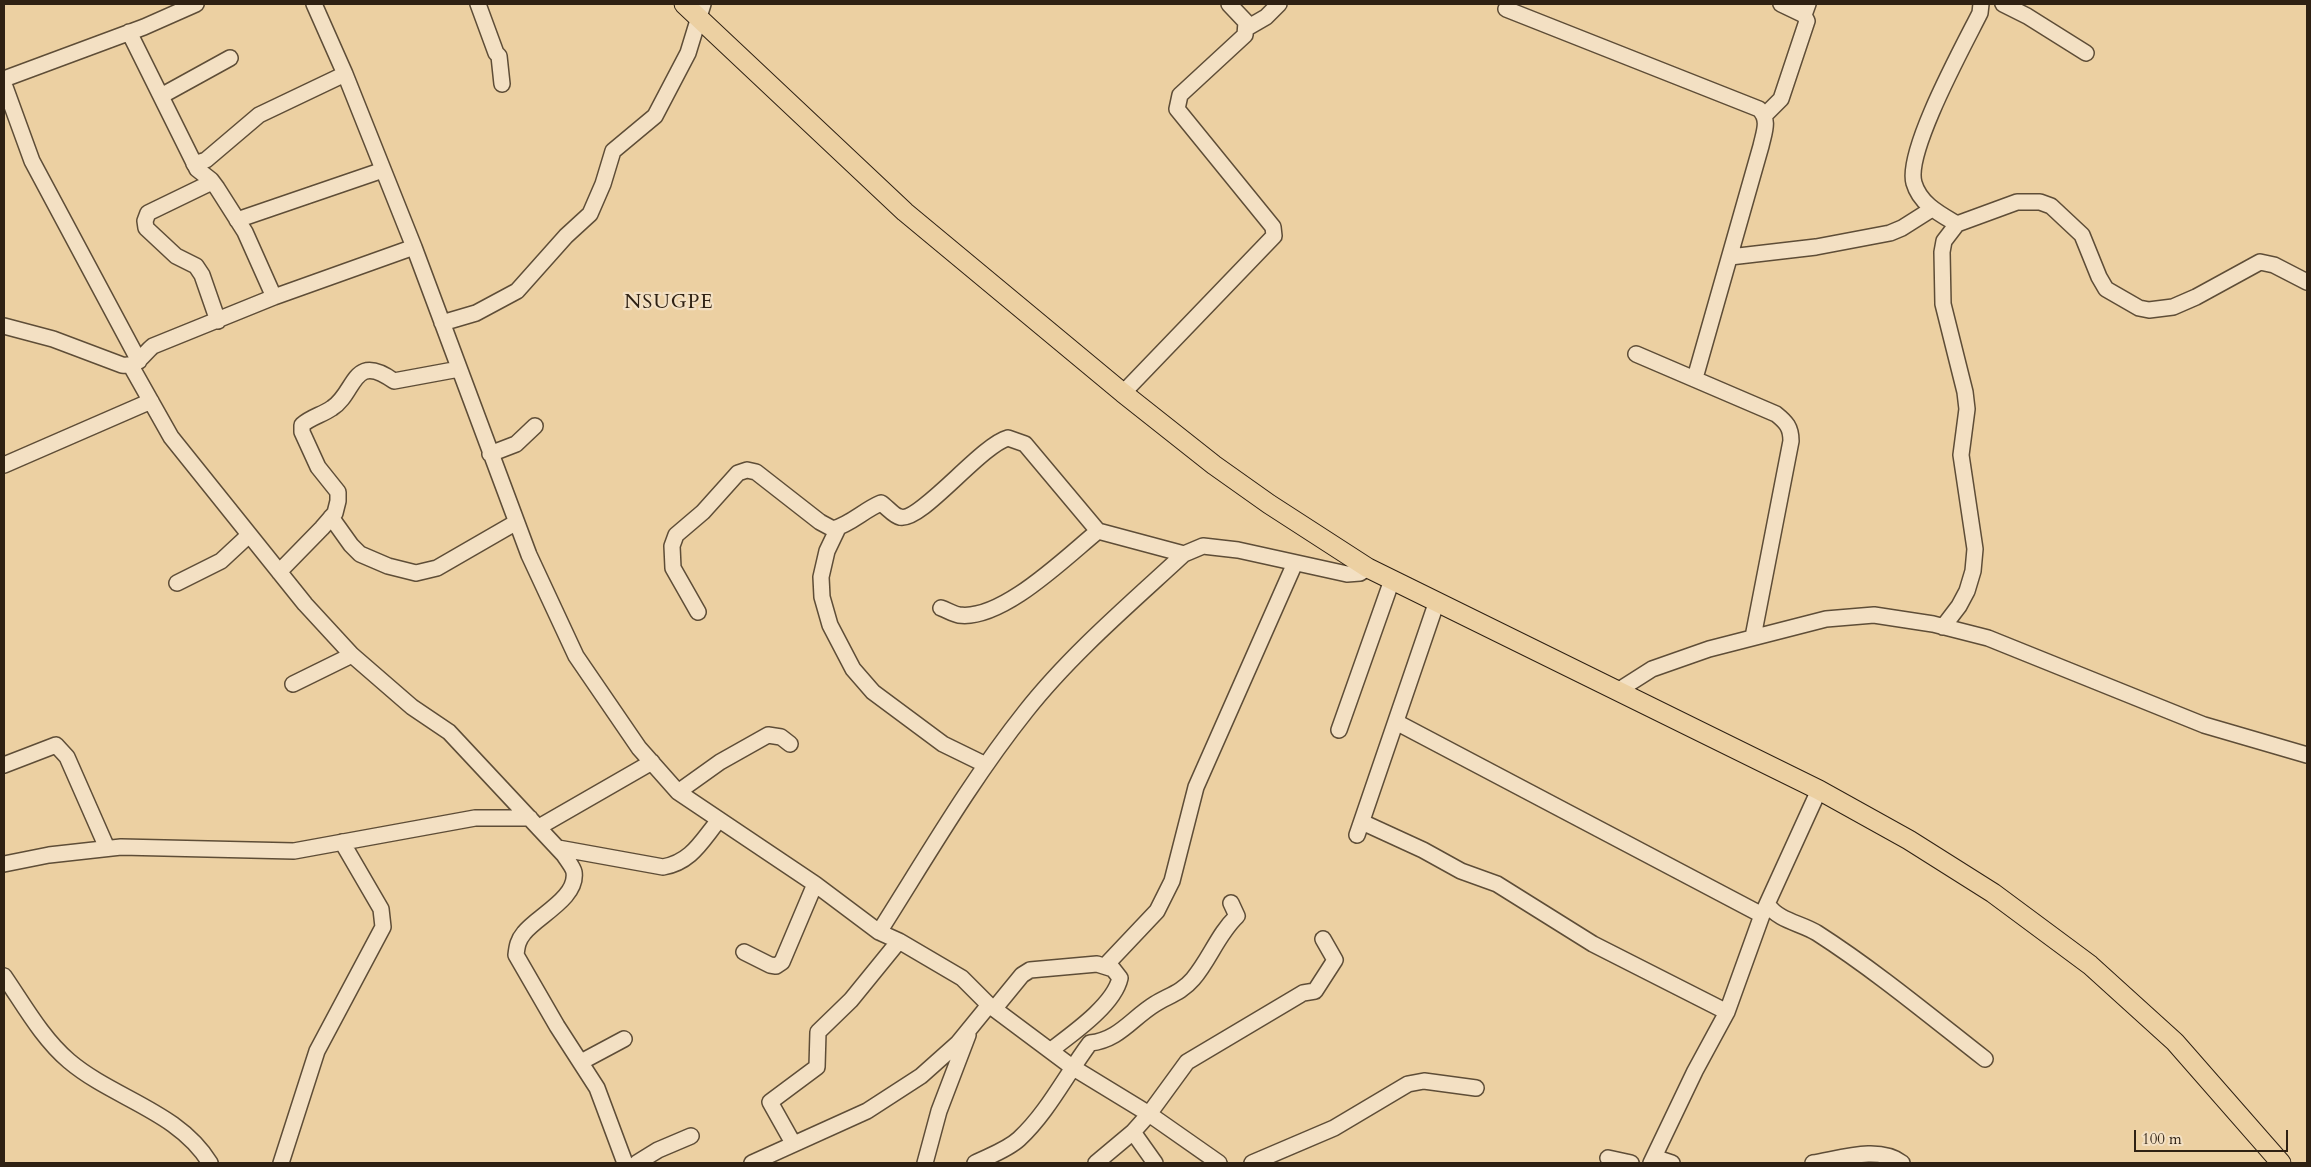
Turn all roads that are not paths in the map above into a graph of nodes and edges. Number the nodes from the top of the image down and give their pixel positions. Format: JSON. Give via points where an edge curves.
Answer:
{"nodes":[{"id":1,"x":196,"y":4,"type":"edge"},
{"id":2,"x":314,"y":4,"type":"edge"},
{"id":3,"x":478,"y":4,"type":"edge"},
{"id":4,"x":684,"y":4,"type":"edge"},
{"id":5,"x":1229,"y":4,"type":"edge"},
{"id":6,"x":1279,"y":4,"type":"edge"},
{"id":7,"x":1782,"y":4,"type":"edge"},
{"id":8,"x":1981,"y":4,"type":"edge"},
{"id":9,"x":2003,"y":4,"type":"edge"},
{"id":10,"x":1506,"y":9,"type":"dead end"},
{"id":11,"x":1806,"y":10,"type":"edge"},
{"id":12,"x":702,"y":11,"type":"edge"},
{"id":13,"x":1247,"y":28,"type":"junction"},
{"id":14,"x":129,"y":32,"type":"junction"},
{"id":15,"x":2086,"y":53,"type":"dead end"},
{"id":16,"x":230,"y":58,"type":"dead end"},
{"id":17,"x":345,"y":74,"type":"junction"},
{"id":18,"x":4,"y":78,"type":"edge"},
{"id":19,"x":4,"y":84,"type":"edge"},
{"id":20,"x":502,"y":84,"type":"dead end"},
{"id":21,"x":161,"y":96,"type":"junction"},
{"id":22,"x":1765,"y":115,"type":"junction"},
{"id":23,"x":194,"y":164,"type":"junction"},
{"id":24,"x":383,"y":170,"type":"junction"},
{"id":25,"x":212,"y":182,"type":"junction"},
{"id":26,"x":1932,"y":209,"type":"junction"},
{"id":27,"x":237,"y":220,"type":"junction"},
{"id":28,"x":1957,"y":224,"type":"junction"},
{"id":29,"x":414,"y":247,"type":"junction"},
{"id":30,"x":1730,"y":257,"type":"junction"},
{"id":31,"x":2307,"y":282,"type":"edge"},
{"id":32,"x":274,"y":297,"type":"junction"},
{"id":33,"x":218,"y":321,"type":"junction"},
{"id":34,"x":442,"y":323,"type":"junction"},
{"id":35,"x":4,"y":326,"type":"edge"},
{"id":36,"x":1636,"y":354,"type":"dead end"},
{"id":37,"x":135,"y":364,"type":"junction"},
{"id":38,"x":460,"y":369,"type":"junction"},
{"id":39,"x":1695,"y":378,"type":"junction"},
{"id":40,"x":1123,"y":393,"type":"junction"},
{"id":41,"x":151,"y":401,"type":"junction"},
{"id":42,"x":535,"y":426,"type":"dead end"},
{"id":43,"x":490,"y":454,"type":"junction"},
{"id":44,"x":4,"y":466,"type":"edge"},
{"id":45,"x":331,"y":517,"type":"junction"},
{"id":46,"x":515,"y":523,"type":"junction"},
{"id":47,"x":838,"y":528,"type":"junction"},
{"id":48,"x":1098,"y":531,"type":"junction"},
{"id":49,"x":249,"y":535,"type":"junction"},
{"id":50,"x":1184,"y":554,"type":"junction"},
{"id":51,"x":1295,"y":563,"type":"junction"},
{"id":52,"x":1368,"y":568,"type":"junction"},
{"id":53,"x":279,"y":572,"type":"junction"},
{"id":54,"x":1392,"y":580,"type":"junction"},
{"id":55,"x":177,"y":583,"type":"dead end"},
{"id":56,"x":1437,"y":601,"type":"junction"},
{"id":57,"x":941,"y":608,"type":"dead end"},
{"id":58,"x":698,"y":612,"type":"dead end"},
{"id":59,"x":1942,"y":627,"type":"junction"},
{"id":60,"x":1752,"y":637,"type":"junction"},
{"id":61,"x":352,"y":655,"type":"junction"},
{"id":62,"x":293,"y":684,"type":"dead end"},
{"id":63,"x":1619,"y":690,"type":"junction"},
{"id":64,"x":1396,"y":722,"type":"junction"},
{"id":65,"x":1339,"y":730,"type":"dead end"},
{"id":66,"x":790,"y":744,"type":"dead end"},
{"id":67,"x":2307,"y":755,"type":"edge"},
{"id":68,"x":652,"y":762,"type":"junction"},
{"id":69,"x":4,"y":765,"type":"edge"},
{"id":70,"x":986,"y":765,"type":"junction"},
{"id":71,"x":1818,"y":790,"type":"junction"},
{"id":72,"x":678,"y":792,"type":"junction"},
{"id":73,"x":720,"y":820,"type":"junction"},
{"id":74,"x":534,"y":823,"type":"junction"},
{"id":75,"x":342,"y":842,"type":"junction"},
{"id":76,"x":107,"y":848,"type":"junction"},
{"id":77,"x":558,"y":848,"type":"junction"},
{"id":78,"x":4,"y":864,"type":"edge"},
{"id":79,"x":815,"y":884,"type":"junction"},
{"id":80,"x":1231,"y":903,"type":"dead end"},
{"id":81,"x":1765,"y":910,"type":"junction"},
{"id":82,"x":879,"y":932,"type":"junction"},
{"id":83,"x":1323,"y":939,"type":"dead end"},
{"id":84,"x":899,"y":941,"type":"junction"},
{"id":85,"x":744,"y":952,"type":"dead end"},
{"id":86,"x":1105,"y":966,"type":"junction"},
{"id":87,"x":4,"y":976,"type":"edge"},
{"id":88,"x":992,"y":1006,"type":"junction"},
{"id":89,"x":1727,"y":1012,"type":"junction"},
{"id":90,"x":973,"y":1025,"type":"junction"},
{"id":91,"x":624,"y":1039,"type":"dead end"},
{"id":92,"x":1051,"y":1050,"type":"junction"},
{"id":93,"x":1985,"y":1059,"type":"dead end"},
{"id":94,"x":580,"y":1062,"type":"junction"},
{"id":95,"x":1072,"y":1066,"type":"junction"},
{"id":96,"x":1476,"y":1088,"type":"dead end"},
{"id":97,"x":1149,"y":1114,"type":"junction"},
{"id":98,"x":1133,"y":1132,"type":"junction"},
{"id":99,"x":691,"y":1136,"type":"dead end"},
{"id":100,"x":793,"y":1143,"type":"junction"},
{"id":101,"x":1608,"y":1158,"type":"dead end"},
{"id":102,"x":1652,"y":1160,"type":"edge"},
{"id":103,"x":210,"y":1163,"type":"edge"},
{"id":104,"x":280,"y":1163,"type":"edge"},
{"id":105,"x":625,"y":1163,"type":"edge"},
{"id":106,"x":638,"y":1163,"type":"edge"},
{"id":107,"x":752,"y":1163,"type":"edge"},
{"id":108,"x":925,"y":1163,"type":"edge"},
{"id":109,"x":975,"y":1163,"type":"edge"},
{"id":110,"x":1096,"y":1163,"type":"edge"},
{"id":111,"x":1154,"y":1163,"type":"edge"},
{"id":112,"x":1219,"y":1163,"type":"edge"},
{"id":113,"x":1252,"y":1163,"type":"edge"},
{"id":114,"x":1631,"y":1163,"type":"edge"},
{"id":115,"x":1672,"y":1163,"type":"edge"},
{"id":116,"x":1813,"y":1163,"type":"edge"},
{"id":117,"x":1902,"y":1163,"type":"edge"},
{"id":118,"x":2281,"y":1163,"type":"edge"}],
"edges":[{"from":1,"to":14,"type":"street"},
{"from":2,"to":17,"type":"street"},
{"from":3,"to":20,"type":"street","via":[[496,53],[500,56]]},
{"from":4,"to":12,"type":"main road"},
{"from":5,"to":13,"type":"street","via":[[1246,22]]},
{"from":6,"to":13,"type":"street","via":[[1266,17]]},
{"from":7,"to":11,"type":"street"},
{"from":8,"to":26,"type":"street","via":[[1980,13],[1934,105],[1913,168],[1914,183]]},
{"from":9,"to":15,"type":"street"},
{"from":10,"to":22,"type":"street","via":[[1759,109]]},
{"from":11,"to":22,"type":"street","via":[[1807,21],[1781,98]]},
{"from":12,"to":34,"type":"street","via":[[688,52],[656,116],[613,151],[590,214],[517,291],[476,313]]},
{"from":12,"to":40,"type":"main road","via":[[905,212]]},
{"from":13,"to":40,"type":"street","via":[[1241,40],[1180,96],[1176,109],[1273,227],[1274,236]]},
{"from":14,"to":18,"type":"street"},
{"from":14,"to":21,"type":"street"},
{"from":16,"to":21,"type":"street"},
{"from":17,"to":23,"type":"street","via":[[259,115],[206,160]]},
{"from":17,"to":24,"type":"street"},
{"from":19,"to":37,"type":"street","via":[[32,161]]},
{"from":21,"to":23,"type":"street"},
{"from":22,"to":30,"type":"street","via":[[1761,146]]},
{"from":23,"to":25,"type":"street"},
{"from":24,"to":27,"type":"street"},
{"from":24,"to":29,"type":"street"},
{"from":25,"to":27,"type":"street"},
{"from":25,"to":33,"type":"street","via":[[148,213],[145,221],[146,228],[176,256],[196,266]]},
{"from":26,"to":28,"type":"street"},
{"from":26,"to":30,"type":"street","via":[[1890,233],[1823,246]]},
{"from":27,"to":32,"type":"street"},
{"from":28,"to":31,"type":"street","via":[[2017,202],[2040,202],[2051,206],[2082,235],[2106,289],[2139,308],[2149,310],[2173,307],[2260,262],[2274,265]]},
{"from":28,"to":59,"type":"street","via":[[1944,241],[1942,252],[1943,304],[1965,392],[1967,409],[1961,454],[1975,549],[1974,571],[1967,591]]},
{"from":29,"to":32,"type":"street"},
{"from":29,"to":34,"type":"street"},
{"from":30,"to":39,"type":"street"},
{"from":32,"to":33,"type":"street"},
{"from":33,"to":37,"type":"street","via":[[153,346]]},
{"from":34,"to":38,"type":"street"},
{"from":35,"to":37,"type":"street","via":[[54,339],[122,365]]},
{"from":36,"to":39,"type":"street"},
{"from":37,"to":41,"type":"street"},
{"from":38,"to":43,"type":"street"},
{"from":38,"to":45,"type":"street","via":[[394,382],[376,371],[365,372],[355,378],[332,408],[309,418],[302,425],[318,467],[338,492]]},
{"from":39,"to":60,"type":"street","via":[[1776,414],[1788,424],[1791,432]]},
{"from":40,"to":52,"type":"main road","via":[[1214,465]]},
{"from":41,"to":44,"type":"street"},
{"from":41,"to":49,"type":"street","via":[[171,437]]},
{"from":42,"to":43,"type":"street","via":[[516,444]]},
{"from":43,"to":46,"type":"street"},
{"from":45,"to":46,"type":"street","via":[[360,554],[416,573],[437,568]]},
{"from":45,"to":53,"type":"street"},
{"from":46,"to":68,"type":"street","via":[[576,656]]},
{"from":47,"to":48,"type":"street","via":[[882,503],[897,516],[906,517],[922,509],[991,446],[1008,438],[1025,444]]},
{"from":47,"to":58,"type":"street","via":[[833,529],[820,522],[756,472],[738,473],[676,536],[672,546],[673,568]]},
{"from":47,"to":70,"type":"street","via":[[820,577],[822,597],[830,625],[853,669],[873,692],[943,744]]},
{"from":48,"to":50,"type":"street"},
{"from":48,"to":57,"type":"street","via":[[1008,603],[984,613],[959,615]]},
{"from":49,"to":53,"type":"street"},
{"from":49,"to":55,"type":"street","via":[[221,561]]},
{"from":50,"to":51,"type":"street","via":[[1203,546]]},
{"from":50,"to":70,"type":"street","via":[[1065,668],[1026,710]]},
{"from":51,"to":52,"type":"street","via":[[1347,574],[1360,573]]},
{"from":51,"to":86,"type":"street","via":[[1196,786],[1172,882],[1157,911]]},
{"from":52,"to":54,"type":"main road"},
{"from":53,"to":61,"type":"street"},
{"from":54,"to":56,"type":"main road"},
{"from":54,"to":65,"type":"street"},
{"from":56,"to":63,"type":"main road"},
{"from":56,"to":64,"type":"street"},
{"from":59,"to":60,"type":"street","via":[[1874,615],[1826,619]]},
{"from":59,"to":67,"type":"street","via":[[1988,638],[2204,725]]},
{"from":60,"to":63,"type":"street","via":[[1652,669]]},
{"from":61,"to":62,"type":"street"},
{"from":61,"to":74,"type":"street","via":[[412,707],[449,732]]},
{"from":63,"to":71,"type":"main road"},
{"from":64,"to":81,"type":"street"},
{"from":64,"to":89,"type":"street","via":[[1359,829],[1423,850],[1461,871],[1497,884],[1593,944]]},
{"from":66,"to":72,"type":"street","via":[[781,737],[768,735],[720,762]]},
{"from":68,"to":72,"type":"street"},
{"from":68,"to":74,"type":"street"},
{"from":69,"to":76,"type":"street","via":[[56,745],[67,756]]},
{"from":70,"to":82,"type":"street"},
{"from":71,"to":81,"type":"street"},
{"from":71,"to":118,"type":"main road","via":[[1909,840],[1993,893],[2090,965],[2175,1042]]},
{"from":72,"to":73,"type":"street"},
{"from":73,"to":77,"type":"street","via":[[687,859],[676,865],[650,866]]},
{"from":73,"to":79,"type":"street"},
{"from":74,"to":75,"type":"street","via":[[475,818]]},
{"from":74,"to":77,"type":"street"},
{"from":75,"to":76,"type":"street","via":[[294,851]]},
{"from":75,"to":104,"type":"street","via":[[380,909],[383,927],[318,1051]]},
{"from":76,"to":78,"type":"street"},
{"from":77,"to":94,"type":"street","via":[[574,872],[572,887],[524,932],[516,954]]},
{"from":79,"to":82,"type":"street"},
{"from":79,"to":85,"type":"street","via":[[782,962],[770,966]]},
{"from":80,"to":95,"type":"street","via":[[1237,916],[1224,928],[1193,979],[1177,994],[1156,1004],[1121,1032],[1090,1043]]},
{"from":81,"to":89,"type":"street"},
{"from":81,"to":93,"type":"street","via":[[1815,932],[1887,981]]},
{"from":82,"to":84,"type":"street"},
{"from":83,"to":97,"type":"street","via":[[1336,960],[1315,991],[1303,993],[1186,1062]]},
{"from":84,"to":88,"type":"street","via":[[962,978]]},
{"from":84,"to":100,"type":"street","via":[[851,1000],[818,1032],[817,1067],[770,1102]]},
{"from":86,"to":88,"type":"street","via":[[1030,970]]},
{"from":86,"to":92,"type":"street","via":[[1114,969],[1120,978],[1118,987],[1085,1025]]},
{"from":87,"to":103,"type":"street","via":[[46,1038],[69,1061],[173,1124],[201,1148]]},
{"from":88,"to":90,"type":"street"},
{"from":88,"to":92,"type":"street"},
{"from":89,"to":102,"type":"street"},
{"from":90,"to":100,"type":"street","via":[[921,1076],[867,1111]]},
{"from":90,"to":108,"type":"street","via":[[939,1111]]},
{"from":91,"to":94,"type":"street"},
{"from":92,"to":95,"type":"street"},
{"from":94,"to":105,"type":"street","via":[[597,1088]]},
{"from":95,"to":97,"type":"street"},
{"from":95,"to":109,"type":"street","via":[[1053,1099],[1019,1139]]},
{"from":96,"to":113,"type":"street","via":[[1424,1081],[1408,1084],[1334,1128]]},
{"from":97,"to":98,"type":"street"},
{"from":97,"to":112,"type":"street"},
{"from":98,"to":110,"type":"street"},
{"from":98,"to":111,"type":"street"},
{"from":99,"to":106,"type":"street","via":[[658,1150]]},
{"from":100,"to":107,"type":"street"},
{"from":101,"to":114,"type":"street"},
{"from":102,"to":115,"type":"street"},
{"from":116,"to":117,"type":"street","via":[[1878,1155]]}]}
